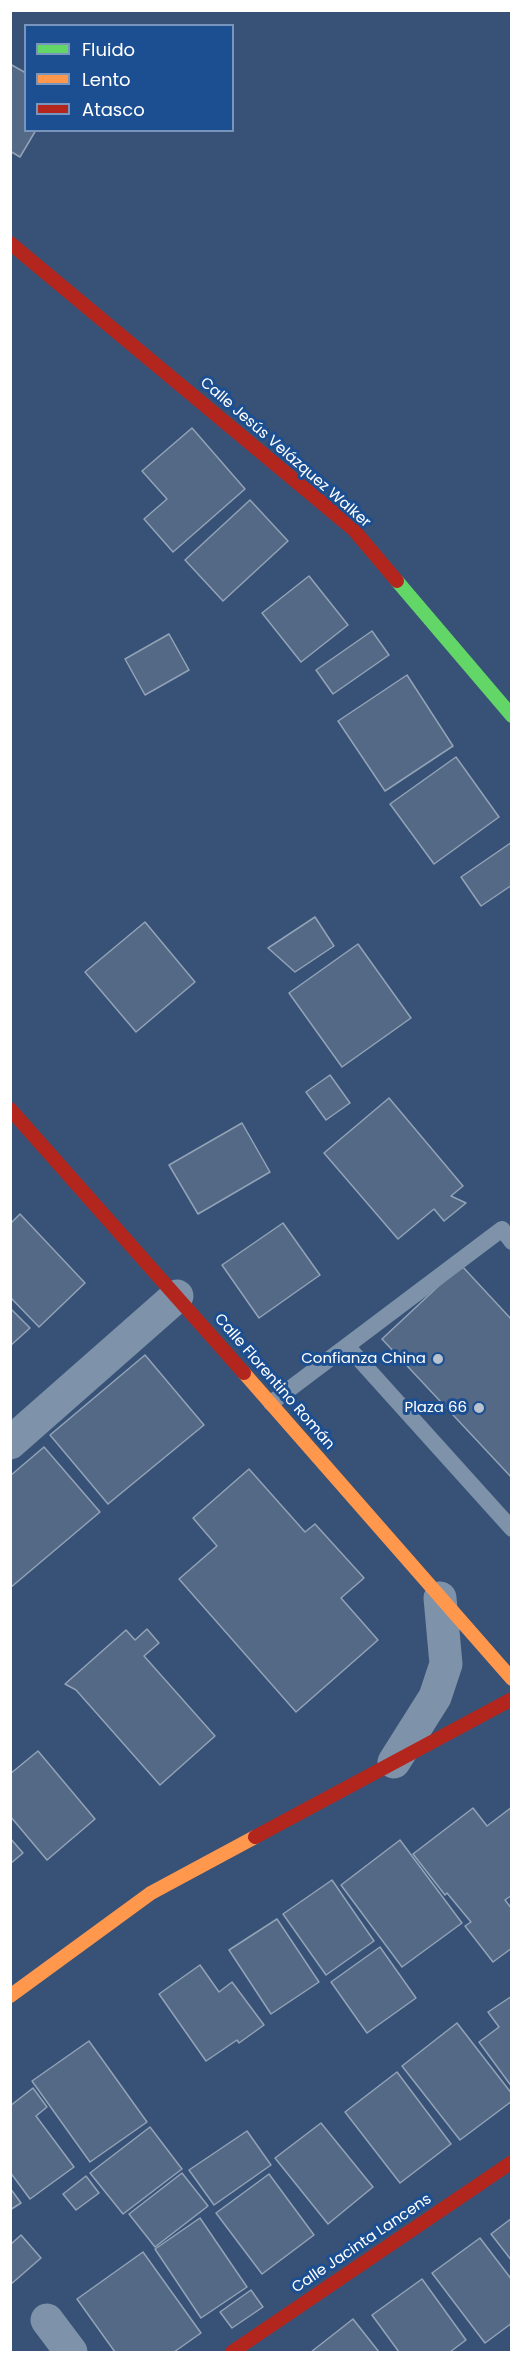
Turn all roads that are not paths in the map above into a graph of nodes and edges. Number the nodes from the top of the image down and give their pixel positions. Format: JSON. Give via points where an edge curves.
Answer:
{"nodes":[{"id":1,"x":10,"y":243,"type":"edge"},
{"id":2,"x":512,"y":716,"type":"edge"},
{"id":3,"x":10,"y":1109,"type":"edge"},
{"id":4,"x":512,"y":1242,"type":"edge"},
{"id":5,"x":177,"y":1296,"type":"junction"},
{"id":6,"x":348,"y":1347,"type":"junction"},
{"id":7,"x":271,"y":1404,"type":"junction"},
{"id":8,"x":10,"y":1443,"type":"edge"},
{"id":9,"x":512,"y":1529,"type":"edge"},
{"id":10,"x":440,"y":1598,"type":"junction"},
{"id":11,"x":512,"y":1679,"type":"edge"},
{"id":12,"x":512,"y":1699,"type":"edge"},
{"id":13,"x":394,"y":1762,"type":"junction"},
{"id":14,"x":10,"y":1996,"type":"edge"},
{"id":15,"x":512,"y":2162,"type":"edge"},
{"id":16,"x":47,"y":2320,"type":"dead end"},
{"id":17,"x":71,"y":2352,"type":"edge"},
{"id":18,"x":232,"y":2352,"type":"edge"}],
"edges":[{"from":1,"to":2,"type":"street","name":"Calle Jesús Velázquez Walker","via":[[352,529]]},
{"from":3,"to":5,"type":"street","name":"Calle Florentino Román"},
{"from":4,"to":6,"type":"lane","via":[[501,1229]]},
{"from":5,"to":7,"type":"street","name":"Calle Florentino Román"},
{"from":5,"to":8,"type":"street"},
{"from":6,"to":7,"type":"lane"},
{"from":6,"to":9,"type":"lane"},
{"from":7,"to":10,"type":"street","name":"Calle Florentino Román"},
{"from":10,"to":11,"type":"street","name":"Calle Florentino Román"},
{"from":10,"to":13,"type":"street","via":[[446,1664],[435,1697]]},
{"from":12,"to":13,"type":"street"},
{"from":13,"to":14,"type":"street","via":[[151,1893]]},
{"from":15,"to":18,"type":"street","name":"Calle Jacinta Lancens"},
{"from":16,"to":17,"type":"street"}]}
